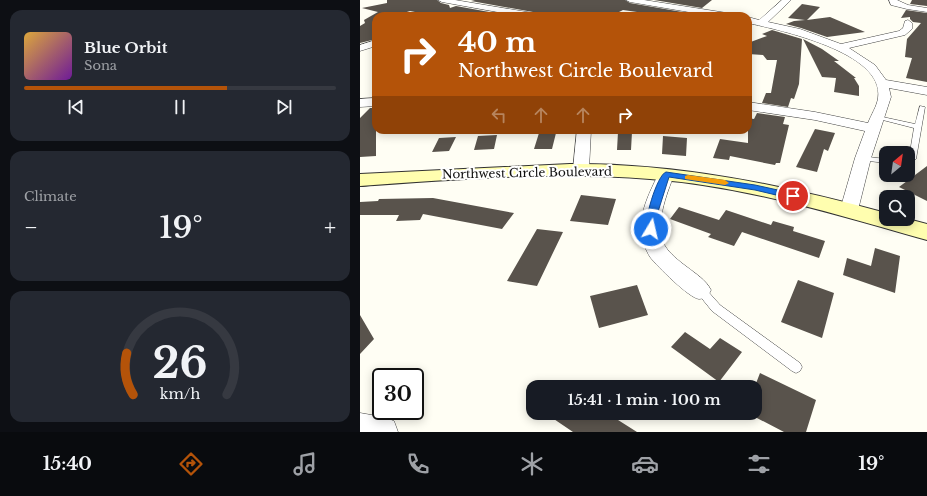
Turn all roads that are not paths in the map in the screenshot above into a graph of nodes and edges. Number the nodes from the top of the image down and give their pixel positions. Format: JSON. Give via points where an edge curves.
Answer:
{"nodes":[{"id":1,"x":442,"y":0,"type":"edge"},
{"id":2,"x":630,"y":0,"type":"edge"},
{"id":3,"x":787,"y":0,"type":"edge"},
{"id":4,"x":893,"y":0,"type":"edge"},
{"id":5,"x":513,"y":2,"type":"dead end"},
{"id":6,"x":493,"y":9,"type":"junction"},
{"id":7,"x":927,"y":10,"type":"edge"},
{"id":8,"x":510,"y":12,"type":"edge"},
{"id":9,"x":703,"y":12,"type":"edge"},
{"id":10,"x":752,"y":21,"type":"edge"},
{"id":11,"x":761,"y":23,"type":"junction"},
{"id":12,"x":908,"y":23,"type":"dead end"},
{"id":13,"x":372,"y":44,"type":"edge"},
{"id":14,"x":840,"y":47,"type":"junction"},
{"id":15,"x":360,"y":48,"type":"edge"},
{"id":16,"x":882,"y":83,"type":"junction"},
{"id":17,"x":927,"y":91,"type":"edge"},
{"id":18,"x":372,"y":102,"type":"edge"},
{"id":19,"x":360,"y":103,"type":"edge"},
{"id":20,"x":752,"y":107,"type":"edge"},
{"id":21,"x":922,"y":107,"type":"dead end"},
{"id":22,"x":876,"y":123,"type":"junction"},
{"id":23,"x":918,"y":127,"type":"junction"},
{"id":24,"x":584,"y":134,"type":"edge"},
{"id":25,"x":914,"y":146,"type":"edge"},
{"id":26,"x":863,"y":158,"type":"junction"},
{"id":27,"x":879,"y":161,"type":"edge"},
{"id":28,"x":581,"y":170,"type":"junction"},
{"id":29,"x":666,"y":174,"type":"junction"},
{"id":30,"x":360,"y":180,"type":"edge"},
{"id":31,"x":849,"y":210,"type":"junction"},
{"id":32,"x":927,"y":232,"type":"edge"},
{"id":33,"x":700,"y":290,"type":"joint"},
{"id":34,"x":796,"y":367,"type":"dead end"},
{"id":35,"x":360,"y":428,"type":"edge"},
{"id":36,"x":383,"y":432,"type":"edge"}],
"edges":[{"from":1,"to":6,"type":"street"},
{"from":2,"to":9,"type":"street"},
{"from":3,"to":11,"type":"street"},
{"from":4,"to":7,"type":"street","via":[[900,6]]},
{"from":5,"to":6,"type":"street"},
{"from":6,"to":8,"type":"street"},
{"from":10,"to":11,"type":"street"},
{"from":11,"to":14,"type":"street","via":[[797,31]]},
{"from":12,"to":14,"type":"street","via":[[907,29],[902,33]]},
{"from":13,"to":15,"type":"street"},
{"from":14,"to":16,"type":"street","via":[[871,67]]},
{"from":16,"to":17,"type":"street"},
{"from":16,"to":22,"type":"street","via":[[885,96]]},
{"from":18,"to":19,"type":"street"},
{"from":20,"to":22,"type":"street"},
{"from":21,"to":23,"type":"lane"},
{"from":22,"to":23,"type":"lane"},
{"from":22,"to":26,"type":"street"},
{"from":23,"to":25,"type":"lane"},
{"from":24,"to":28,"type":"street"},
{"from":26,"to":27,"type":"lane"},
{"from":26,"to":31,"type":"street"},
{"from":28,"to":29,"type":"main road","name":"Northwest Circle Boulevard"},
{"from":28,"to":30,"type":"main road","name":"Northwest Circle Boulevard"},
{"from":29,"to":31,"type":"main road","name":"Northwest Circle Boulevard","via":[[755,188]]},
{"from":29,"to":33,"type":"street","via":[[651,218],[655,246],[670,264]]},
{"from":31,"to":32,"type":"main road","name":"Northwest Circle Boulevard"},
{"from":33,"to":34,"type":"lane","via":[[716,308]]},
{"from":35,"to":36,"type":"street"}]}
